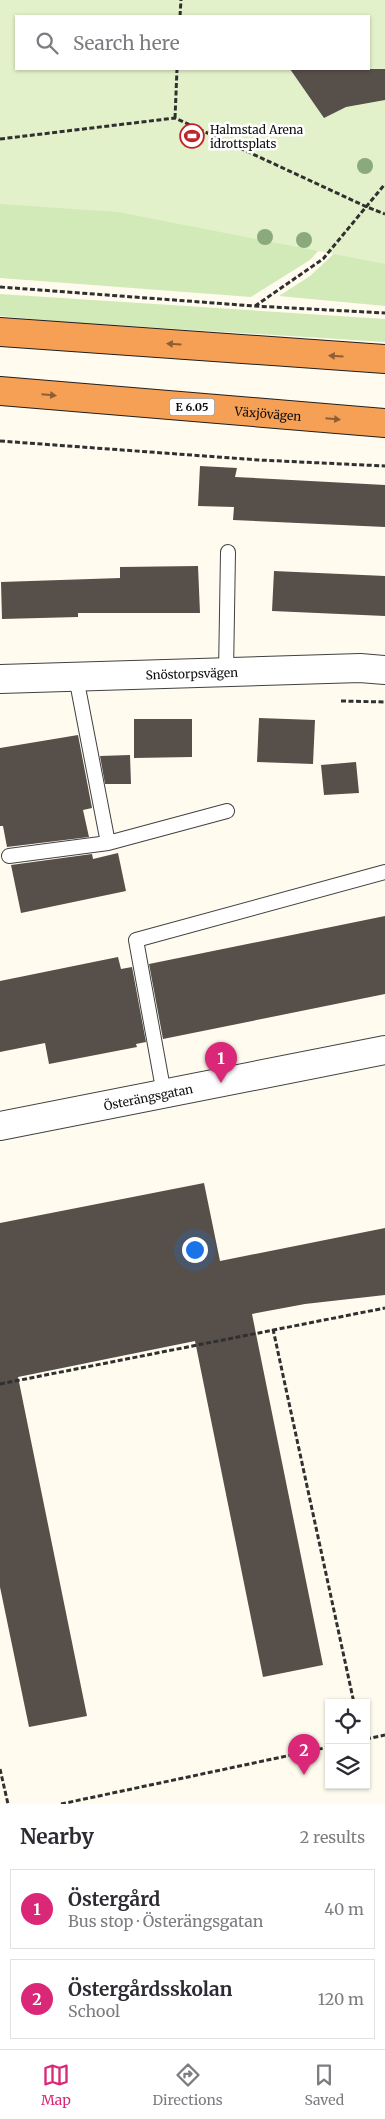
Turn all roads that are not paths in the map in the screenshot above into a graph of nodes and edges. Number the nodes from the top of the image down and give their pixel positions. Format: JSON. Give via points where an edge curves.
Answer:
{"nodes":[{"id":1,"x":0,"y":332,"type":"edge"},
{"id":2,"x":385,"y":359,"type":"edge"},
{"id":3,"x":0,"y":391,"type":"edge"},
{"id":4,"x":385,"y":423,"type":"edge"},
{"id":5,"x":228,"y":552,"type":"dead end"},
{"id":6,"x":385,"y":670,"type":"edge"},
{"id":7,"x":226,"y":672,"type":"junction"},
{"id":8,"x":76,"y":677,"type":"junction"},
{"id":9,"x":0,"y":679,"type":"edge"},
{"id":10,"x":227,"y":811,"type":"dead end"},
{"id":11,"x":108,"y":842,"type":"junction"},
{"id":12,"x":9,"y":856,"type":"dead end"},
{"id":13,"x":385,"y":872,"type":"edge"},
{"id":14,"x":385,"y":1050,"type":"edge"},
{"id":15,"x":164,"y":1094,"type":"junction"},
{"id":16,"x":0,"y":1126,"type":"edge"}],
"edges":[{"from":2,"to":1,"type":"highway","one_way":true},
{"from":3,"to":4,"type":"highway","name":"Växjövägen","number":"E 6.05","one_way":true},
{"from":5,"to":7,"type":"lane"},
{"from":6,"to":7,"type":"street","name":"Snöstorpsvägen"},
{"from":7,"to":8,"type":"street","name":"Snöstorpsvägen"},
{"from":8,"to":9,"type":"street","name":"Snöstorpsvägen"},
{"from":8,"to":11,"type":"lane"},
{"from":10,"to":11,"type":"lane"},
{"from":11,"to":12,"type":"lane"},
{"from":13,"to":15,"type":"lane","via":[[136,940]]},
{"from":14,"to":15,"type":"street","name":"Österängsgatan"},
{"from":15,"to":16,"type":"street","name":"Österängsgatan"}]}
